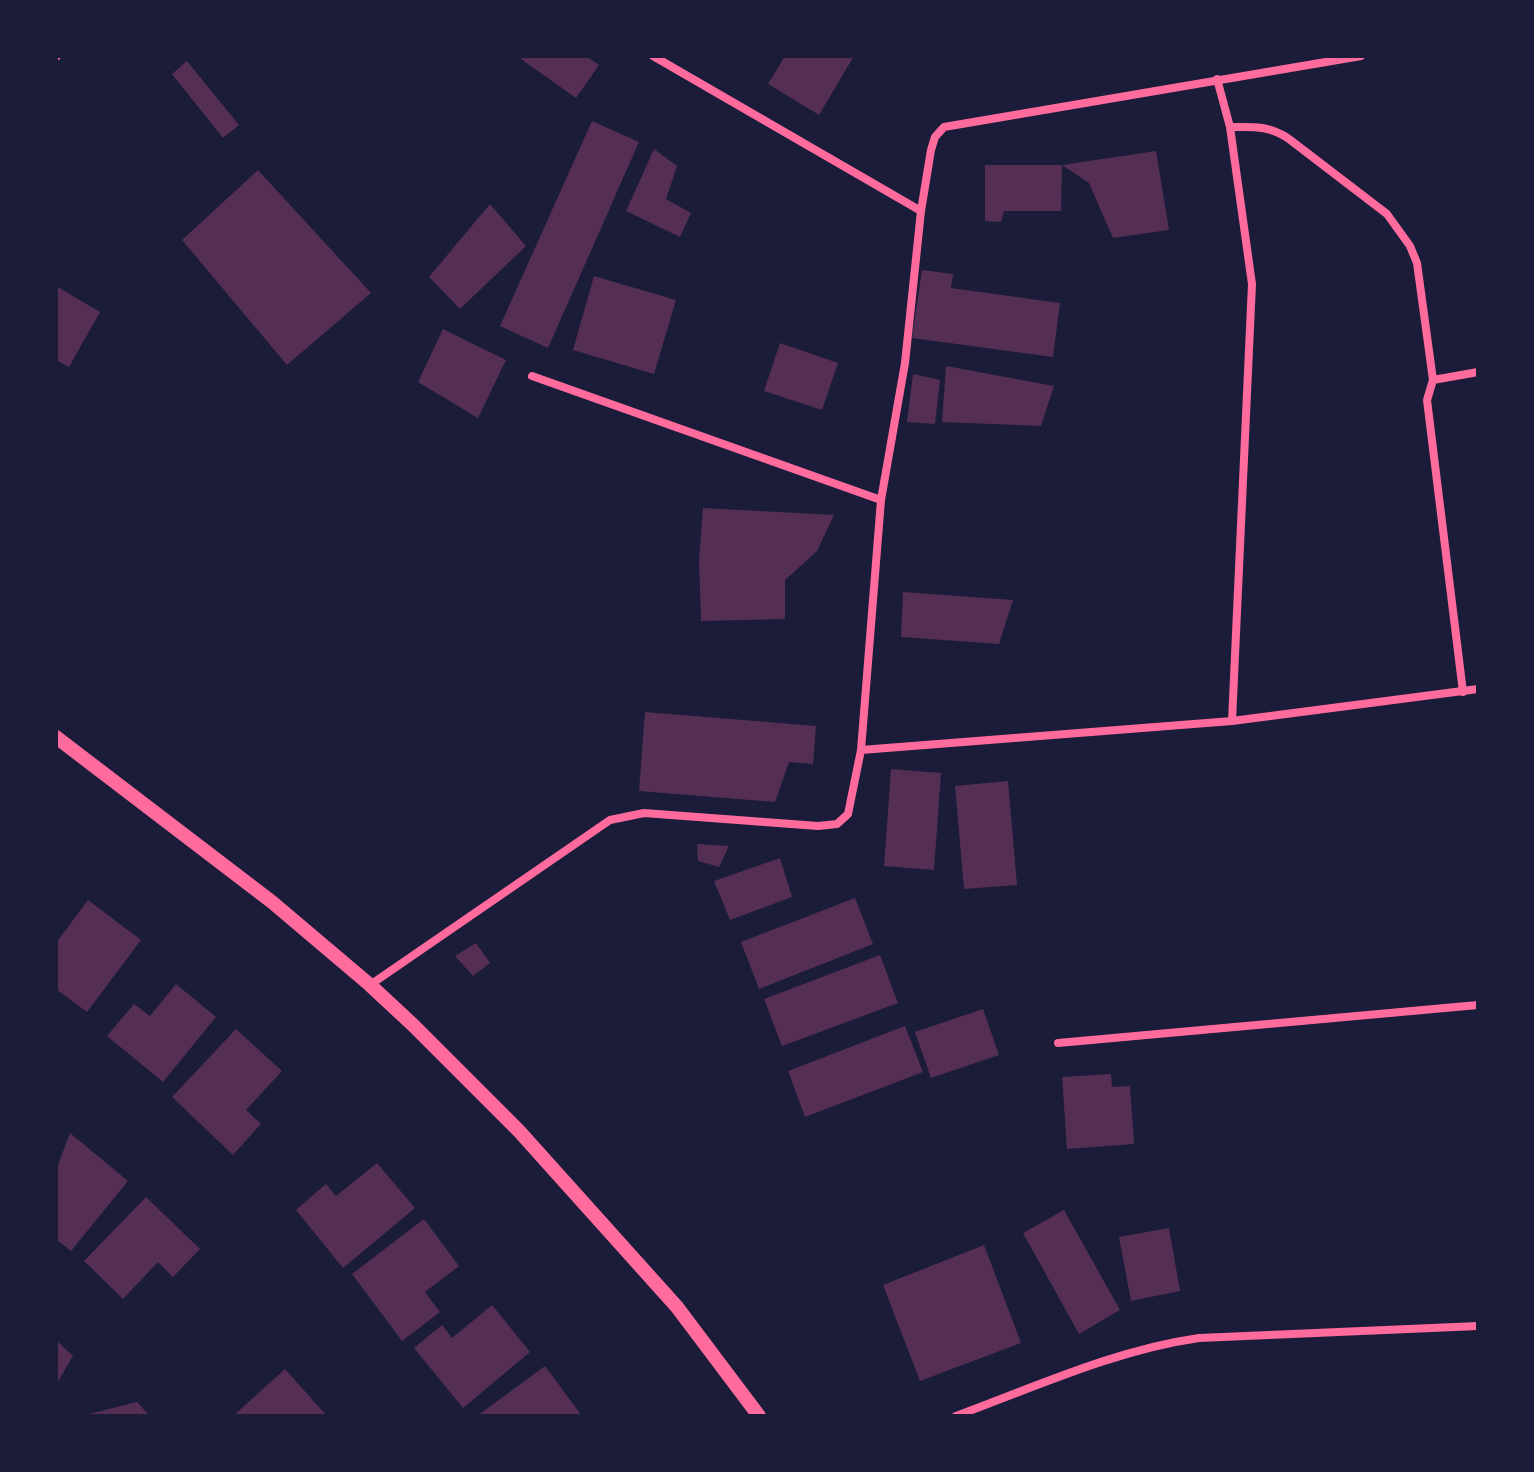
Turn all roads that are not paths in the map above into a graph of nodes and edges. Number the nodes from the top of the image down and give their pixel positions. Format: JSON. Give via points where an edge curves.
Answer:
{"nodes":[{"id":1,"x":653,"y":56,"type":"edge"},
{"id":2,"x":1361,"y":56,"type":"edge"},
{"id":3,"x":1217,"y":79,"type":"junction"},
{"id":4,"x":1230,"y":127,"type":"junction"},
{"id":5,"x":921,"y":211,"type":"junction"},
{"id":6,"x":1478,"y":372,"type":"edge"},
{"id":7,"x":532,"y":376,"type":"dead end"},
{"id":8,"x":1433,"y":380,"type":"junction"},
{"id":9,"x":881,"y":500,"type":"junction"},
{"id":10,"x":1478,"y":689,"type":"edge"},
{"id":11,"x":1463,"y":692,"type":"junction"},
{"id":12,"x":1232,"y":721,"type":"junction"},
{"id":13,"x":56,"y":737,"type":"edge"},
{"id":14,"x":861,"y":750,"type":"junction"},
{"id":15,"x":370,"y":985,"type":"junction"},
{"id":16,"x":1478,"y":1005,"type":"edge"},
{"id":17,"x":1058,"y":1043,"type":"dead end"},
{"id":18,"x":1478,"y":1326,"type":"edge"},
{"id":19,"x":759,"y":1416,"type":"edge"},
{"id":20,"x":956,"y":1416,"type":"edge"}],
"edges":[{"from":1,"to":5,"type":"street"},
{"from":2,"to":3,"type":"street"},
{"from":3,"to":4,"type":"street"},
{"from":3,"to":5,"type":"street","via":[[944,127],[931,150]]},
{"from":4,"to":8,"type":"street","via":[[1276,130],[1400,229],[1417,263]]},
{"from":4,"to":12,"type":"street","via":[[1252,284]]},
{"from":5,"to":9,"type":"street","via":[[905,363]]},
{"from":6,"to":8,"type":"street"},
{"from":7,"to":9,"type":"street"},
{"from":8,"to":11,"type":"street","via":[[1427,400]]},
{"from":9,"to":14,"type":"street"},
{"from":10,"to":11,"type":"street"},
{"from":11,"to":12,"type":"street"},
{"from":12,"to":14,"type":"street"},
{"from":13,"to":15,"type":"street","via":[[272,902]]},
{"from":14,"to":15,"type":"street","via":[[848,814],[837,824],[624,815]]},
{"from":15,"to":19,"type":"street","via":[[519,1131],[677,1307]]},
{"from":16,"to":17,"type":"street"},
{"from":18,"to":20,"type":"street","via":[[1169,1342]]}]}
